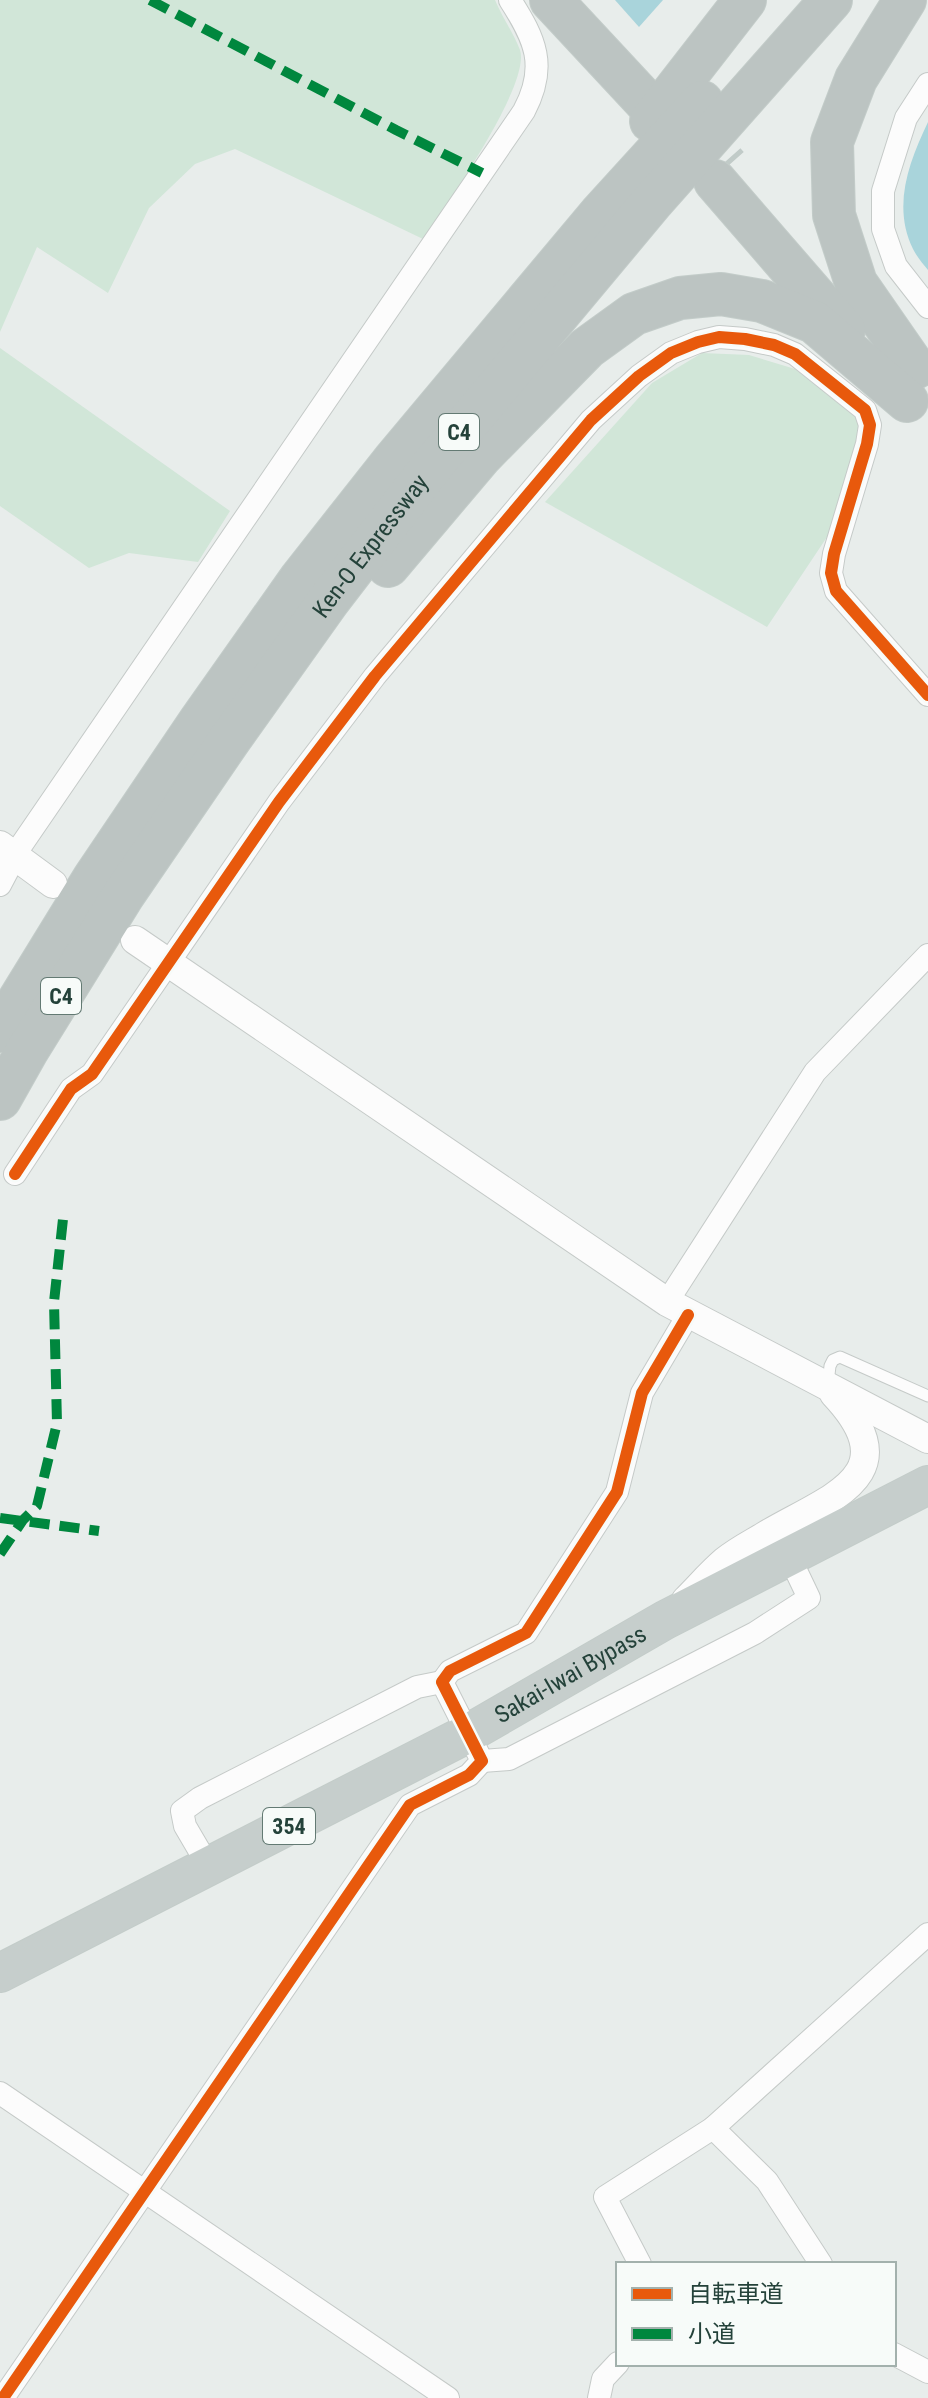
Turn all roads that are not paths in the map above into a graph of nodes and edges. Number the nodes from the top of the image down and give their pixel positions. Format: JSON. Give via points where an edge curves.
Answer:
{"nodes":[{"id":1,"x":510,"y":0,"type":"edge"},
{"id":2,"x":551,"y":0,"type":"edge"},
{"id":3,"x":582,"y":0,"type":"edge"},
{"id":4,"x":745,"y":0,"type":"edge"},
{"id":5,"x":795,"y":0,"type":"edge"},
{"id":6,"x":831,"y":0,"type":"edge"},
{"id":7,"x":905,"y":0,"type":"edge"},
{"id":8,"x":928,"y":84,"type":"edge"},
{"id":9,"x":722,"y":173,"type":"tunnel mouth"},
{"id":10,"x":928,"y":307,"type":"edge"},
{"id":11,"x":920,"y":394,"type":"edge"},
{"id":12,"x":394,"y":460,"type":"junction"},
{"id":13,"x":928,"y":695,"type":"edge"},
{"id":14,"x":7,"y":851,"type":"edge"},
{"id":15,"x":53,"y":884,"type":"dead end"},
{"id":16,"x":0,"y":885,"type":"edge"},
{"id":17,"x":124,"y":894,"type":"junction"},
{"id":18,"x":135,"y":940,"type":"dead end"},
{"id":19,"x":928,"y":955,"type":"edge"},
{"id":20,"x":168,"y":962,"type":"junction"},
{"id":21,"x":0,"y":1031,"type":"edge"},
{"id":22,"x":0,"y":1099,"type":"edge"},
{"id":23,"x":15,"y":1174,"type":"dead end"},
{"id":24,"x":678,"y":1308,"type":"junction"},
{"id":25,"x":828,"y":1388,"type":"junction"},
{"id":26,"x":928,"y":1396,"type":"edge"},
{"id":27,"x":928,"y":1439,"type":"edge"},
{"id":28,"x":928,"y":1485,"type":"edge"},
{"id":29,"x":789,"y":1556,"type":"junction"},
{"id":30,"x":665,"y":1620,"type":"junction"},
{"id":31,"x":442,"y":1682,"type":"junction"},
{"id":32,"x":475,"y":1747,"type":"junction"},
{"id":33,"x":209,"y":1867,"type":"junction"},
{"id":34,"x":928,"y":1934,"type":"edge"},
{"id":35,"x":0,"y":1973,"type":"edge"},
{"id":36,"x":0,"y":2093,"type":"edge"},
{"id":37,"x":713,"y":2128,"type":"junction"},
{"id":38,"x":144,"y":2191,"type":"junction"},
{"id":39,"x":639,"y":2262,"type":"edge"},
{"id":40,"x":820,"y":2262,"type":"edge"},
{"id":41,"x":896,"y":2355,"type":"edge"},
{"id":42,"x":616,"y":2365,"type":"edge"},
{"id":43,"x":928,"y":2372,"type":"edge"},
{"id":44,"x":3,"y":2398,"type":"edge"},
{"id":45,"x":448,"y":2398,"type":"edge"},
{"id":46,"x":599,"y":2398,"type":"edge"}],
"edges":[{"from":1,"to":14,"type":"street","via":[[535,46],[535,81],[524,111]]},
{"from":2,"to":3,"type":"highway","via":[[650,93]]},
{"from":4,"to":12,"type":"highway"},
{"from":5,"to":12,"type":"highway","name":"Ken-O Expressway","number":"C4","via":[[600,214]]},
{"from":6,"to":17,"type":"highway","name":"Ken-O Expressway","number":"C4","via":[[652,202],[435,462],[329,600]]},
{"from":7,"to":11,"type":"highway","via":[[856,79],[832,142],[833,200],[856,283]]},
{"from":8,"to":10,"type":"street","via":[[906,118],[883,191],[883,229],[896,266]]},
{"from":9,"to":11,"type":"highway","via":[[850,304]]},
{"from":11,"to":17,"type":"highway","via":[[814,322],[762,301],[721,294],[680,298],[634,314],[587,348],[481,456],[297,674]]},
{"from":12,"to":21,"type":"highway","name":"Ken-O Expressway","number":"C4","via":[[301,578],[200,721]]},
{"from":13,"to":20,"type":"street","via":[[836,591],[831,573],[867,444],[870,425],[865,410],[795,354],[774,345],[719,337],[698,342],[639,376],[580,432],[375,676]]},
{"from":14,"to":15,"type":"street"},
{"from":14,"to":16,"type":"street"},
{"from":17,"to":22,"type":"highway","name":"Ken-O Expressway","number":"C4"},
{"from":18,"to":20,"type":"street"},
{"from":19,"to":24,"type":"street","via":[[815,1072]]},
{"from":20,"to":23,"type":"street","via":[[92,1074],[71,1089]]},
{"from":20,"to":24,"type":"street"},
{"from":24,"to":25,"type":"street"},
{"from":24,"to":31,"type":"street","via":[[642,1393],[617,1492],[526,1633],[450,1671]]},
{"from":25,"to":26,"type":"lane","via":[[830,1366],[840,1357]]},
{"from":25,"to":27,"type":"street"},
{"from":25,"to":30,"type":"street","via":[[848,1410],[864,1441],[859,1473],[834,1498],[725,1561]]},
{"from":28,"to":29,"type":"highway","name":"Sakai-Iwai Bypass","number":"354"},
{"from":29,"to":30,"type":"highway","name":"Sakai-Iwai Bypass","number":"354"},
{"from":29,"to":32,"type":"street","via":[[809,1598],[755,1633],[509,1759]]},
{"from":30,"to":32,"type":"highway","name":"Sakai-Iwai Bypass","number":"354"},
{"from":31,"to":32,"type":"street"},
{"from":31,"to":33,"type":"street","via":[[417,1687],[182,1811]]},
{"from":32,"to":33,"type":"highway","name":"Sakai-Iwai Bypass","number":"354"},
{"from":32,"to":38,"type":"street","via":[[469,1775],[410,1805]]},
{"from":33,"to":35,"type":"highway","name":"Sakai-Iwai Bypass","number":"354"},
{"from":34,"to":37,"type":"street"},
{"from":36,"to":38,"type":"street"},
{"from":37,"to":39,"type":"street","via":[[605,2197]]},
{"from":37,"to":40,"type":"street","via":[[767,2181]]},
{"from":38,"to":44,"type":"street"},
{"from":38,"to":45,"type":"street"},
{"from":41,"to":43,"type":"street"},
{"from":42,"to":46,"type":"street","via":[[603,2379]]}]}
